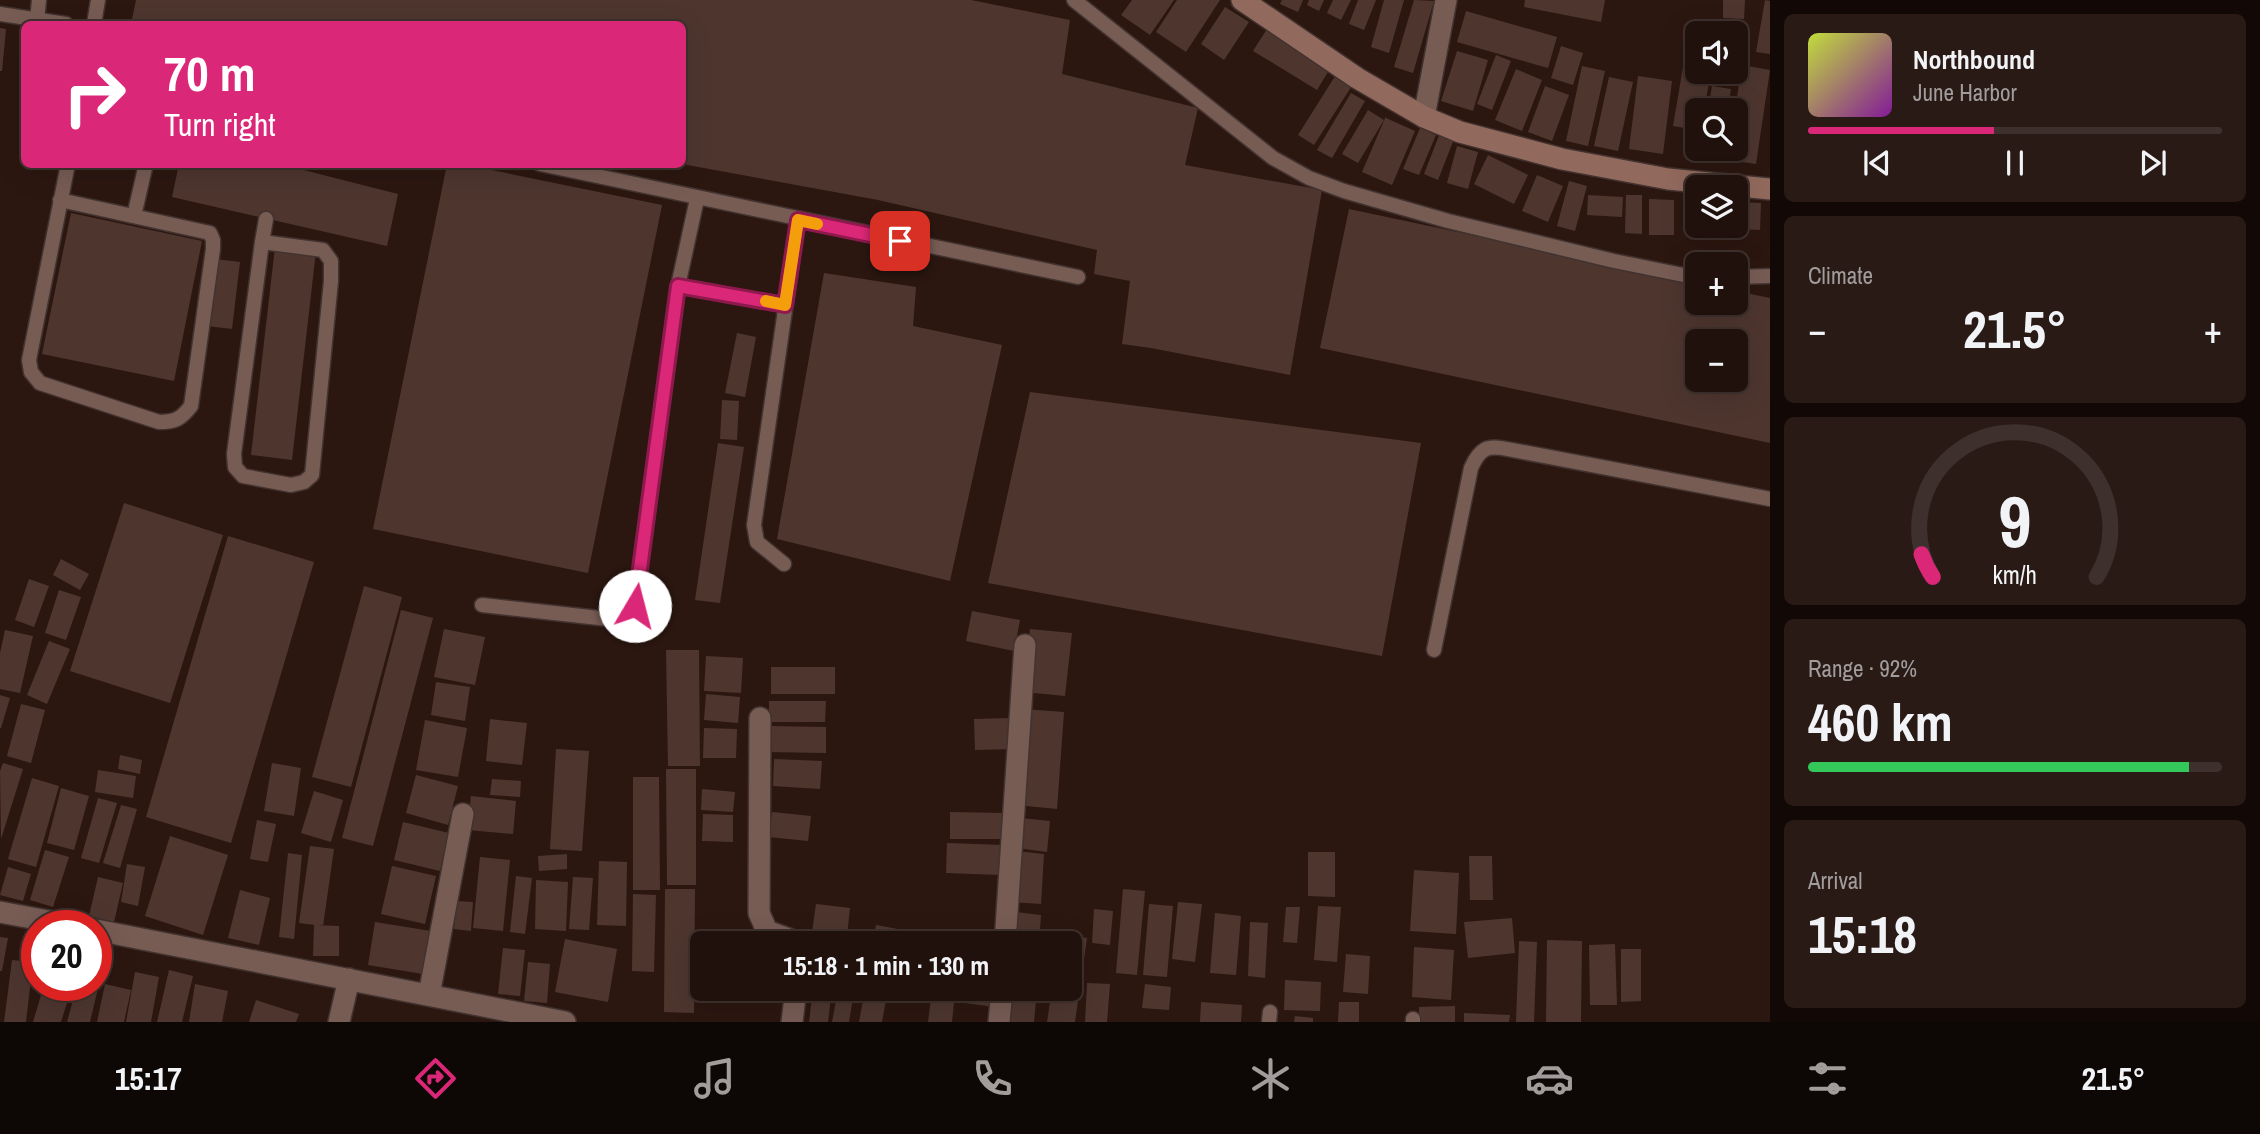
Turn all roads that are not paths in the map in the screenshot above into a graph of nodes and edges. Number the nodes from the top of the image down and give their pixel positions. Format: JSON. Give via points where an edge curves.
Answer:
{"nodes":[{"id":1,"x":39,"y":0,"type":"edge"},
{"id":2,"x":98,"y":0,"type":"edge"},
{"id":3,"x":1074,"y":0,"type":"edge"},
{"id":4,"x":1242,"y":0,"type":"edge"},
{"id":5,"x":1446,"y":0,"type":"edge"},
{"id":6,"x":0,"y":14,"type":"edge"},
{"id":7,"x":37,"y":21,"type":"joint"},
{"id":8,"x":94,"y":21,"type":"edge"},
{"id":9,"x":1424,"y":117,"type":"junction"},
{"id":10,"x":67,"y":168,"type":"edge"},
{"id":11,"x":145,"y":168,"type":"edge"},
{"id":12,"x":558,"y":168,"type":"edge"},
{"id":13,"x":1770,"y":189,"type":"edge"},
{"id":14,"x":698,"y":199,"type":"junction"},
{"id":15,"x":60,"y":200,"type":"junction"},
{"id":16,"x":134,"y":216,"type":"junction"},
{"id":17,"x":265,"y":219,"type":"dead end"},
{"id":18,"x":798,"y":220,"type":"junction"},
{"id":19,"x":262,"y":242,"type":"junction"},
{"id":20,"x":1685,"y":275,"type":"edge"},
{"id":21,"x":1770,"y":276,"type":"edge"},
{"id":22,"x":1077,"y":277,"type":"dead end"},
{"id":23,"x":1748,"y":277,"type":"edge"},
{"id":24,"x":678,"y":286,"type":"junction"},
{"id":25,"x":785,"y":305,"type":"junction"},
{"id":26,"x":1770,"y":499,"type":"edge"},
{"id":27,"x":784,"y":564,"type":"dead end"},
{"id":28,"x":482,"y":605,"type":"dead end"},
{"id":29,"x":1025,"y":645,"type":"dead end"},
{"id":30,"x":1434,"y":650,"type":"dead end"},
{"id":31,"x":760,"y":718,"type":"dead end"},
{"id":32,"x":463,"y":814,"type":"dead end"},
{"id":33,"x":0,"y":912,"type":"edge"},
{"id":34,"x":21,"y":916,"type":"edge"},
{"id":35,"x":767,"y":931,"type":"edge"},
{"id":36,"x":1006,"y":931,"type":"edge"},
{"id":37,"x":112,"y":933,"type":"edge"},
{"id":38,"x":348,"y":979,"type":"junction"},
{"id":39,"x":429,"y":995,"type":"junction"},
{"id":40,"x":795,"y":1001,"type":"edge"},
{"id":41,"x":1001,"y":1001,"type":"edge"},
{"id":42,"x":339,"y":1022,"type":"edge"},
{"id":43,"x":565,"y":1022,"type":"edge"},
{"id":44,"x":792,"y":1022,"type":"edge"},
{"id":45,"x":999,"y":1022,"type":"edge"}],
"edges":[{"from":1,"to":7,"type":"lane"},
{"from":2,"to":8,"type":"lane"},
{"from":3,"to":20,"type":"lane","via":[[1273,158],[1309,178],[1448,221]]},
{"from":4,"to":9,"type":"street"},
{"from":5,"to":9,"type":"street"},
{"from":6,"to":7,"type":"lane"},
{"from":9,"to":13,"type":"street","via":[[1460,132],[1562,159],[1668,179]]},
{"from":10,"to":15,"type":"lane"},
{"from":11,"to":16,"type":"lane"},
{"from":12,"to":14,"type":"lane"},
{"from":14,"to":18,"type":"lane"},
{"from":14,"to":24,"type":"lane"},
{"from":15,"to":16,"type":"lane"},
{"from":15,"to":16,"type":"lane","via":[[29,360],[31,372],[40,383],[159,422],[174,422],[191,406],[213,240],[210,233]]},
{"from":17,"to":19,"type":"lane"},
{"from":18,"to":22,"type":"lane"},
{"from":18,"to":25,"type":"lane"},
{"from":19,"to":19,"type":"lane","via":[[323,250],[331,261],[312,475],[291,485],[243,476],[235,467]]},
{"from":21,"to":23,"type":"lane"},
{"from":24,"to":25,"type":"lane"},
{"from":24,"to":28,"type":"lane","via":[[635,606],[627,617],[617,620]]},
{"from":25,"to":27,"type":"lane","via":[[754,525],[757,542]]},
{"from":26,"to":30,"type":"lane","via":[[1507,449],[1484,450],[1471,468]]},
{"from":29,"to":36,"type":"street"},
{"from":31,"to":35,"type":"street","via":[[760,913]]},
{"from":32,"to":39,"type":"street"},
{"from":33,"to":34,"type":"street"},
{"from":37,"to":38,"type":"street"},
{"from":38,"to":39,"type":"street"},
{"from":38,"to":42,"type":"street"},
{"from":39,"to":43,"type":"street"},
{"from":40,"to":44,"type":"street"},
{"from":41,"to":45,"type":"street"}]}
